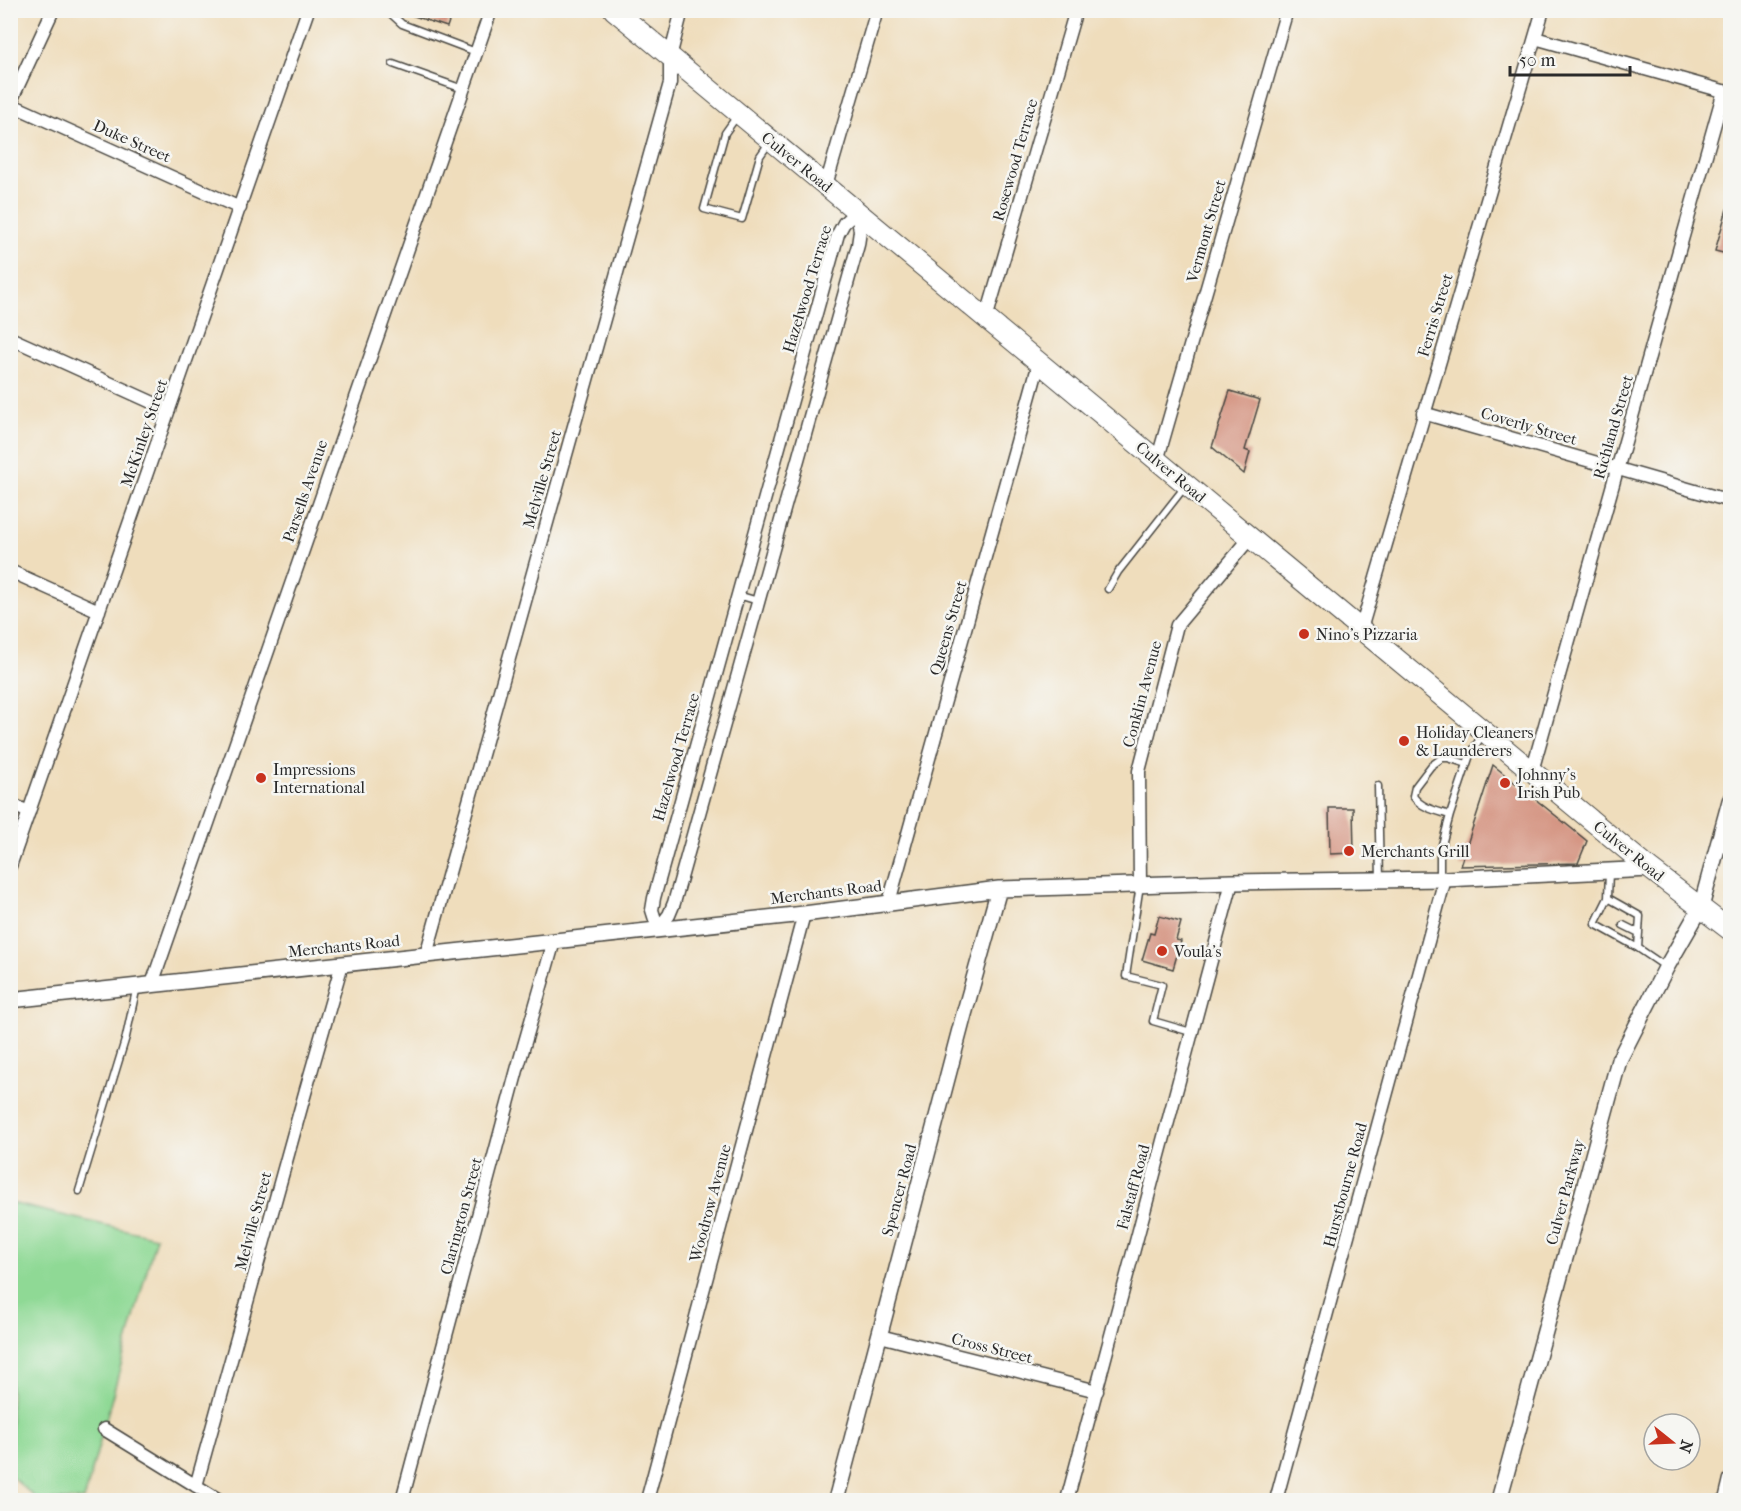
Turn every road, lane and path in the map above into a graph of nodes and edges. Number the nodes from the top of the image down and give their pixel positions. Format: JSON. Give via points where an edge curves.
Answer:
{"nodes":[{"id":1,"x":53,"y":10,"type":"edge"},
{"id":2,"x":308,"y":10,"type":"edge"},
{"id":3,"x":491,"y":10,"type":"edge"},
{"id":4,"x":614,"y":10,"type":"edge"},
{"id":5,"x":682,"y":10,"type":"edge"},
{"id":6,"x":877,"y":10,"type":"edge"},
{"id":7,"x":1076,"y":10,"type":"edge"},
{"id":8,"x":1287,"y":10,"type":"edge"},
{"id":9,"x":1543,"y":10,"type":"edge"},
{"id":10,"x":387,"y":12,"type":"edge"},
{"id":11,"x":1535,"y":38,"type":"junction"},
{"id":12,"x":476,"y":52,"type":"junction"},
{"id":13,"x":670,"y":57,"type":"junction"},
{"id":14,"x":393,"y":64,"type":"dead end"},
{"id":15,"x":463,"y":89,"type":"junction"},
{"id":16,"x":1727,"y":92,"type":"edge"},
{"id":17,"x":10,"y":104,"type":"edge"},
{"id":18,"x":738,"y":115,"type":"junction"},
{"id":19,"x":771,"y":141,"type":"junction"},
{"id":20,"x":826,"y":185,"type":"junction"},
{"id":21,"x":240,"y":208,"type":"junction"},
{"id":22,"x":857,"y":211,"type":"junction"},
{"id":23,"x":986,"y":319,"type":"junction"},
{"id":24,"x":10,"y":338,"type":"edge"},
{"id":25,"x":1040,"y":363,"type":"junction"},
{"id":26,"x":169,"y":410,"type":"junction"},
{"id":27,"x":1423,"y":413,"type":"junction"},
{"id":28,"x":1157,"y":461,"type":"junction"},
{"id":29,"x":1618,"y":469,"type":"junction"},
{"id":30,"x":1186,"y":485,"type":"junction"},
{"id":31,"x":1731,"y":501,"type":"edge"},
{"id":32,"x":1250,"y":538,"type":"junction"},
{"id":33,"x":10,"y":571,"type":"edge"},
{"id":34,"x":1108,"y":589,"type":"dead end"},
{"id":35,"x":738,"y":595,"type":"junction"},
{"id":36,"x":758,"y":601,"type":"junction"},
{"id":37,"x":99,"y":611,"type":"junction"},
{"id":38,"x":1361,"y":629,"type":"junction"},
{"id":39,"x":1484,"y":732,"type":"junction"},
{"id":40,"x":1467,"y":764,"type":"junction"},
{"id":41,"x":1532,"y":771,"type":"junction"},
{"id":42,"x":1378,"y":786,"type":"dead end"},
{"id":43,"x":10,"y":804,"type":"edge"},
{"id":44,"x":1729,"y":809,"type":"edge"},
{"id":45,"x":29,"y":812,"type":"junction"},
{"id":46,"x":1450,"y":814,"type":"junction"},
{"id":47,"x":10,"y":866,"type":"edge"},
{"id":48,"x":1650,"y":869,"type":"junction"},
{"id":49,"x":1609,"y":871,"type":"junction"},
{"id":50,"x":1443,"y":879,"type":"junction"},
{"id":51,"x":1380,"y":880,"type":"junction"},
{"id":52,"x":1232,"y":882,"type":"junction"},
{"id":53,"x":1140,"y":885,"type":"junction"},
{"id":54,"x":999,"y":889,"type":"junction"},
{"id":55,"x":1608,"y":898,"type":"junction"},
{"id":56,"x":889,"y":902,"type":"junction"},
{"id":57,"x":1701,"y":907,"type":"junction"},
{"id":58,"x":804,"y":914,"type":"junction"},
{"id":59,"x":1623,"y":925,"type":"dead end"},
{"id":60,"x":658,"y":929,"type":"junction"},
{"id":61,"x":1731,"y":930,"type":"edge"},
{"id":62,"x":1639,"y":933,"type":"junction"},
{"id":63,"x":554,"y":942,"type":"junction"},
{"id":64,"x":1638,"y":948,"type":"junction"},
{"id":65,"x":426,"y":955,"type":"junction"},
{"id":66,"x":342,"y":964,"type":"junction"},
{"id":67,"x":1666,"y":968,"type":"junction"},
{"id":68,"x":145,"y":984,"type":"junction"},
{"id":69,"x":10,"y":1000,"type":"edge"},
{"id":70,"x":1191,"y":1032,"type":"junction"},
{"id":71,"x":79,"y":1191,"type":"dead end"},
{"id":72,"x":880,"y":1336,"type":"junction"},
{"id":73,"x":1097,"y":1391,"type":"junction"},
{"id":74,"x":104,"y":1429,"type":"dead end"},
{"id":75,"x":1731,"y":1479,"type":"edge"},
{"id":76,"x":196,"y":1486,"type":"junction"},
{"id":77,"x":219,"y":1500,"type":"edge"},
{"id":78,"x":402,"y":1500,"type":"edge"},
{"id":79,"x":647,"y":1500,"type":"edge"},
{"id":80,"x":836,"y":1500,"type":"edge"},
{"id":81,"x":1067,"y":1500,"type":"edge"},
{"id":82,"x":1276,"y":1500,"type":"edge"},
{"id":83,"x":1499,"y":1500,"type":"edge"},
{"id":84,"x":1725,"y":1500,"type":"edge"}],
"edges":[{"from":1,"to":17,"type":"street"},
{"from":2,"to":21,"type":"street","name":"McKinley Street"},
{"from":3,"to":12,"type":"street","name":"Parsells Avenue"},
{"from":4,"to":13,"type":"main road","name":"Culver Road"},
{"from":5,"to":13,"type":"street","name":"Melville Street"},
{"from":6,"to":20,"type":"street"},
{"from":7,"to":23,"type":"street","name":"Rosewood Terrace"},
{"from":8,"to":28,"type":"street","name":"Vermont Street"},
{"from":9,"to":11,"type":"street","name":"Ferris Street"},
{"from":10,"to":12,"type":"lane","via":[[402,24]]},
{"from":11,"to":16,"type":"street"},
{"from":11,"to":27,"type":"street","name":"Ferris Street"},
{"from":12,"to":15,"type":"street","name":"Parsells Avenue"},
{"from":13,"to":18,"type":"main road","name":"Culver Road"},
{"from":13,"to":65,"type":"street","name":"Melville Street","via":[[670,83]]},
{"from":14,"to":15,"type":"lane"},
{"from":15,"to":68,"type":"street","name":"Parsells Avenue"},
{"from":16,"to":29,"type":"street","name":"Richland Street"},
{"from":17,"to":21,"type":"street","name":"Duke Street"},
{"from":18,"to":19,"type":"main road","name":"Culver Road"},
{"from":18,"to":19,"type":"lane","via":[[725,133],[704,209],[742,219],[760,156]]},
{"from":19,"to":20,"type":"main road","name":"Culver Road"},
{"from":20,"to":22,"type":"main road","name":"Culver Road"},
{"from":21,"to":26,"type":"street","name":"McKinley Street"},
{"from":22,"to":23,"type":"main road","name":"Culver Road"},
{"from":22,"to":35,"type":"street","name":"Hazelwood Terrace","via":[[838,234]]},
{"from":22,"to":36,"type":"street","name":"Hazelwood Terrace","via":[[858,245]]},
{"from":23,"to":25,"type":"main road","name":"Culver Road"},
{"from":24,"to":26,"type":"street"},
{"from":25,"to":28,"type":"main road","name":"Culver Road"},
{"from":25,"to":56,"type":"street","name":"Queens Street"},
{"from":26,"to":37,"type":"street","name":"McKinley Street"},
{"from":27,"to":29,"type":"street","name":"Coverly Street"},
{"from":27,"to":38,"type":"street","name":"Ferris Street"},
{"from":28,"to":30,"type":"main road","name":"Culver Road"},
{"from":29,"to":31,"type":"street","name":"Coverly Street"},
{"from":29,"to":41,"type":"street","name":"Richland Street"},
{"from":30,"to":32,"type":"main road","name":"Culver Road"},
{"from":30,"to":34,"type":"lane"},
{"from":32,"to":38,"type":"main road","name":"Culver Road"},
{"from":32,"to":53,"type":"street","name":"Conklin Avenue","via":[[1177,625],[1139,771]]},
{"from":33,"to":37,"type":"street"},
{"from":35,"to":36,"type":"lane"},
{"from":35,"to":60,"type":"street","name":"Hazelwood Terrace","via":[[654,898],[652,910]]},
{"from":36,"to":60,"type":"street","name":"Hazelwood Terrace","via":[[674,903]]},
{"from":37,"to":45,"type":"street","name":"McKinley Street"},
{"from":38,"to":39,"type":"main road","name":"Culver Road"},
{"from":39,"to":40,"type":"lane"},
{"from":39,"to":41,"type":"main road","name":"Culver Road"},
{"from":40,"to":46,"type":"lane"},
{"from":40,"to":46,"type":"lane","via":[[1442,758],[1415,787],[1413,796],[1417,802]]},
{"from":41,"to":48,"type":"main road","name":"Culver Road"},
{"from":42,"to":51,"type":"lane"},
{"from":43,"to":45,"type":"street"},
{"from":44,"to":57,"type":"street","name":"Culver Parkway"},
{"from":45,"to":47,"type":"street","name":"McKinley Street"},
{"from":46,"to":50,"type":"lane","via":[[1440,852]]},
{"from":48,"to":49,"type":"street","name":"Merchants Road"},
{"from":48,"to":57,"type":"main road","name":"Culver Road"},
{"from":49,"to":50,"type":"street","name":"Merchants Road"},
{"from":49,"to":55,"type":"lane"},
{"from":50,"to":51,"type":"street","name":"Merchants Road"},
{"from":50,"to":82,"type":"street","name":"Hurstbourne Road"},
{"from":51,"to":52,"type":"street","name":"Merchants Road"},
{"from":52,"to":53,"type":"street","name":"Merchants Road"},
{"from":52,"to":70,"type":"street","name":"Falstaff Road"},
{"from":53,"to":54,"type":"street","name":"Merchants Road"},
{"from":53,"to":70,"type":"lane","via":[[1126,976],[1162,985],[1153,1021]]},
{"from":54,"to":56,"type":"street","name":"Merchants Road"},
{"from":54,"to":72,"type":"street","name":"Spencer Road"},
{"from":55,"to":62,"type":"lane","via":[[1640,916]]},
{"from":55,"to":64,"type":"lane","via":[[1604,915],[1595,924]]},
{"from":56,"to":58,"type":"street","name":"Merchants Road"},
{"from":57,"to":61,"type":"main road","name":"Culver Road"},
{"from":57,"to":67,"type":"street","name":"Culver Parkway"},
{"from":58,"to":60,"type":"street","name":"Merchants Road"},
{"from":58,"to":79,"type":"street","name":"Woodrow Avenue"},
{"from":59,"to":62,"type":"lane"},
{"from":60,"to":63,"type":"street","name":"Merchants Road"},
{"from":62,"to":64,"type":"lane"},
{"from":63,"to":65,"type":"street","name":"Merchants Road"},
{"from":63,"to":78,"type":"street","name":"Clarington Street"},
{"from":64,"to":67,"type":"lane"},
{"from":65,"to":66,"type":"street","name":"Merchants Road"},
{"from":66,"to":68,"type":"street","name":"Merchants Road"},
{"from":66,"to":76,"type":"street","name":"Melville Street"},
{"from":67,"to":83,"type":"street","name":"Culver Parkway","via":[[1619,1060]]},
{"from":68,"to":69,"type":"street","name":"Merchants Road"},
{"from":68,"to":71,"type":"lane"},
{"from":70,"to":73,"type":"street","name":"Falstaff Road"},
{"from":72,"to":73,"type":"street","name":"Cross Street"},
{"from":72,"to":80,"type":"street","name":"Spencer Road"},
{"from":73,"to":81,"type":"street","name":"Falstaff Road"},
{"from":74,"to":76,"type":"street"},
{"from":75,"to":84,"type":"street"},
{"from":76,"to":77,"type":"street"}]}
